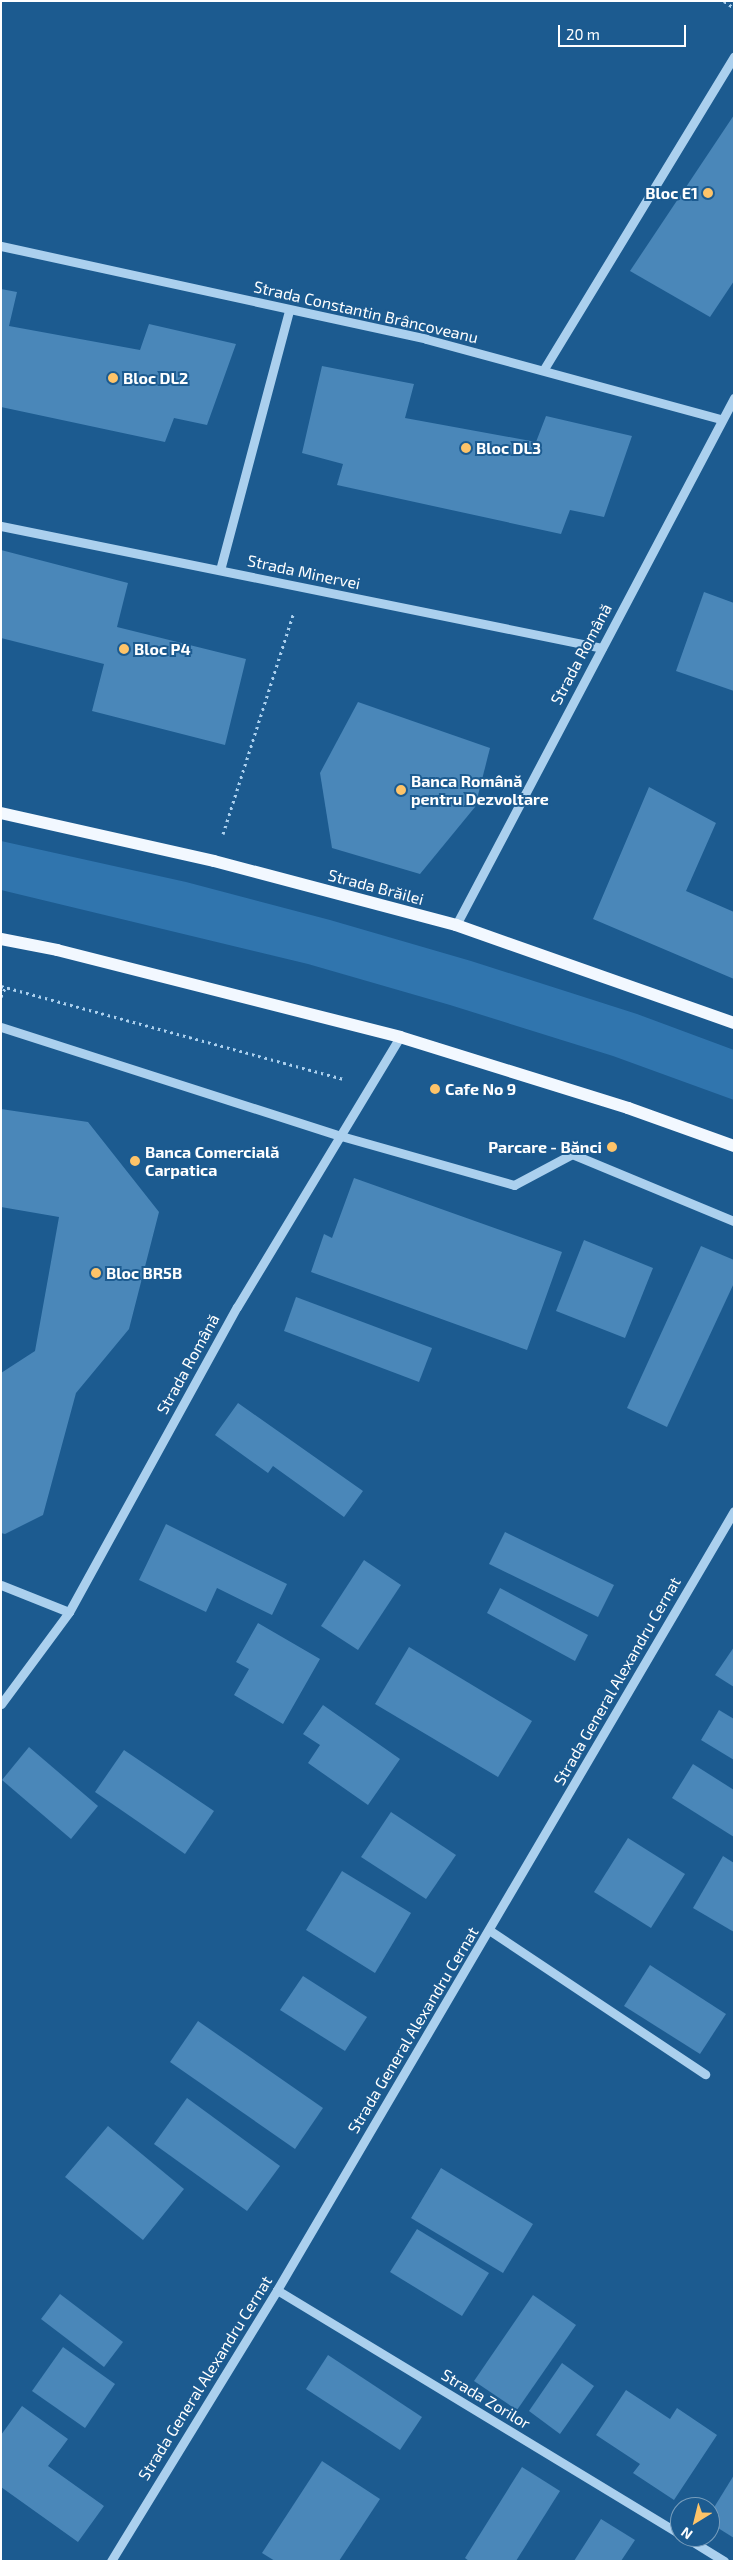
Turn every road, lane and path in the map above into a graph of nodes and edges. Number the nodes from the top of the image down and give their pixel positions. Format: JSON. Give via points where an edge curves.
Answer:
{"nodes":[{"id":1,"x":724,"y":1,"type":"edge"},
{"id":2,"x":734,"y":8,"type":"edge"},
{"id":3,"x":734,"y":56,"type":"edge"},
{"id":4,"x":1,"y":246,"type":"edge"},
{"id":5,"x":289,"y":310,"type":"junction"},
{"id":6,"x":544,"y":370,"type":"junction"},
{"id":7,"x":734,"y":398,"type":"edge"},
{"id":8,"x":721,"y":419,"type":"junction"},
{"id":9,"x":1,"y":526,"type":"edge"},
{"id":10,"x":220,"y":570,"type":"junction"},
{"id":11,"x":301,"y":587,"type":"junction"},
{"id":12,"x":602,"y":648,"type":"junction"},
{"id":13,"x":1,"y":813,"type":"edge"},
{"id":14,"x":214,"y":861,"type":"junction"},
{"id":15,"x":456,"y":925,"type":"junction"},
{"id":16,"x":1,"y":940,"type":"edge"},
{"id":17,"x":3,"y":987,"type":"edge"},
{"id":18,"x":1,"y":997,"type":"edge"},
{"id":19,"x":734,"y":1023,"type":"edge"},
{"id":20,"x":1,"y":1027,"type":"edge"},
{"id":21,"x":400,"y":1037,"type":"junction"},
{"id":22,"x":370,"y":1086,"type":"junction"},
{"id":23,"x":341,"y":1136,"type":"junction"},
{"id":24,"x":734,"y":1146,"type":"edge"},
{"id":25,"x":734,"y":1221,"type":"edge"},
{"id":26,"x":734,"y":1510,"type":"edge"},
{"id":27,"x":1,"y":1585,"type":"edge"},
{"id":28,"x":69,"y":1612,"type":"junction"},
{"id":29,"x":1,"y":1704,"type":"edge"},
{"id":30,"x":489,"y":1930,"type":"junction"},
{"id":31,"x":705,"y":2074,"type":"dead end"},
{"id":32,"x":277,"y":2290,"type":"junction"},
{"id":33,"x":670,"y":2528,"type":"edge"},
{"id":34,"x":701,"y":2547,"type":"edge"},
{"id":35,"x":111,"y":2561,"type":"edge"},
{"id":36,"x":724,"y":2561,"type":"edge"}],
"edges":[{"from":1,"to":2,"type":"path"},
{"from":3,"to":6,"type":"street"},
{"from":4,"to":5,"type":"street","name":"Strada Constantin Brâncoveanu"},
{"from":5,"to":6,"type":"street","name":"Strada Constantin Brâncoveanu","via":[[426,339]]},
{"from":5,"to":10,"type":"street"},
{"from":6,"to":8,"type":"street","name":"Strada Constantin Brâncoveanu"},
{"from":7,"to":8,"type":"street","name":"Strada Română"},
{"from":8,"to":12,"type":"street","name":"Strada Română"},
{"from":9,"to":10,"type":"street","name":"Strada Minervei"},
{"from":10,"to":11,"type":"street","name":"Strada Minervei"},
{"from":11,"to":12,"type":"street","name":"Strada Minervei"},
{"from":11,"to":14,"type":"path"},
{"from":12,"to":15,"type":"street","name":"Strada Română"},
{"from":13,"to":14,"type":"main road","name":"Strada Brăilei"},
{"from":14,"to":15,"type":"main road","name":"Strada Brăilei"},
{"from":15,"to":19,"type":"main road","name":"Strada Brăilei"},
{"from":16,"to":21,"type":"main road","via":[[57,950]]},
{"from":17,"to":18,"type":"path"},
{"from":17,"to":22,"type":"path"},
{"from":20,"to":23,"type":"street"},
{"from":21,"to":22,"type":"street","name":"Strada Română"},
{"from":21,"to":24,"type":"main road","via":[[628,1108]]},
{"from":22,"to":23,"type":"street","name":"Strada Română"},
{"from":23,"to":25,"type":"street","via":[[514,1185],[572,1154]]},
{"from":23,"to":28,"type":"street","name":"Strada Română","via":[[237,1307]]},
{"from":26,"to":30,"type":"street","name":"Strada General Alexandru Cernat"},
{"from":27,"to":28,"type":"street"},
{"from":28,"to":29,"type":"street","name":"Strada Română"},
{"from":30,"to":31,"type":"street"},
{"from":30,"to":32,"type":"street","name":"Strada General Alexandru Cernat"},
{"from":32,"to":33,"type":"street","name":"Strada Zorilor"},
{"from":32,"to":35,"type":"street","name":"Strada General Alexandru Cernat"},
{"from":34,"to":36,"type":"street"}]}
